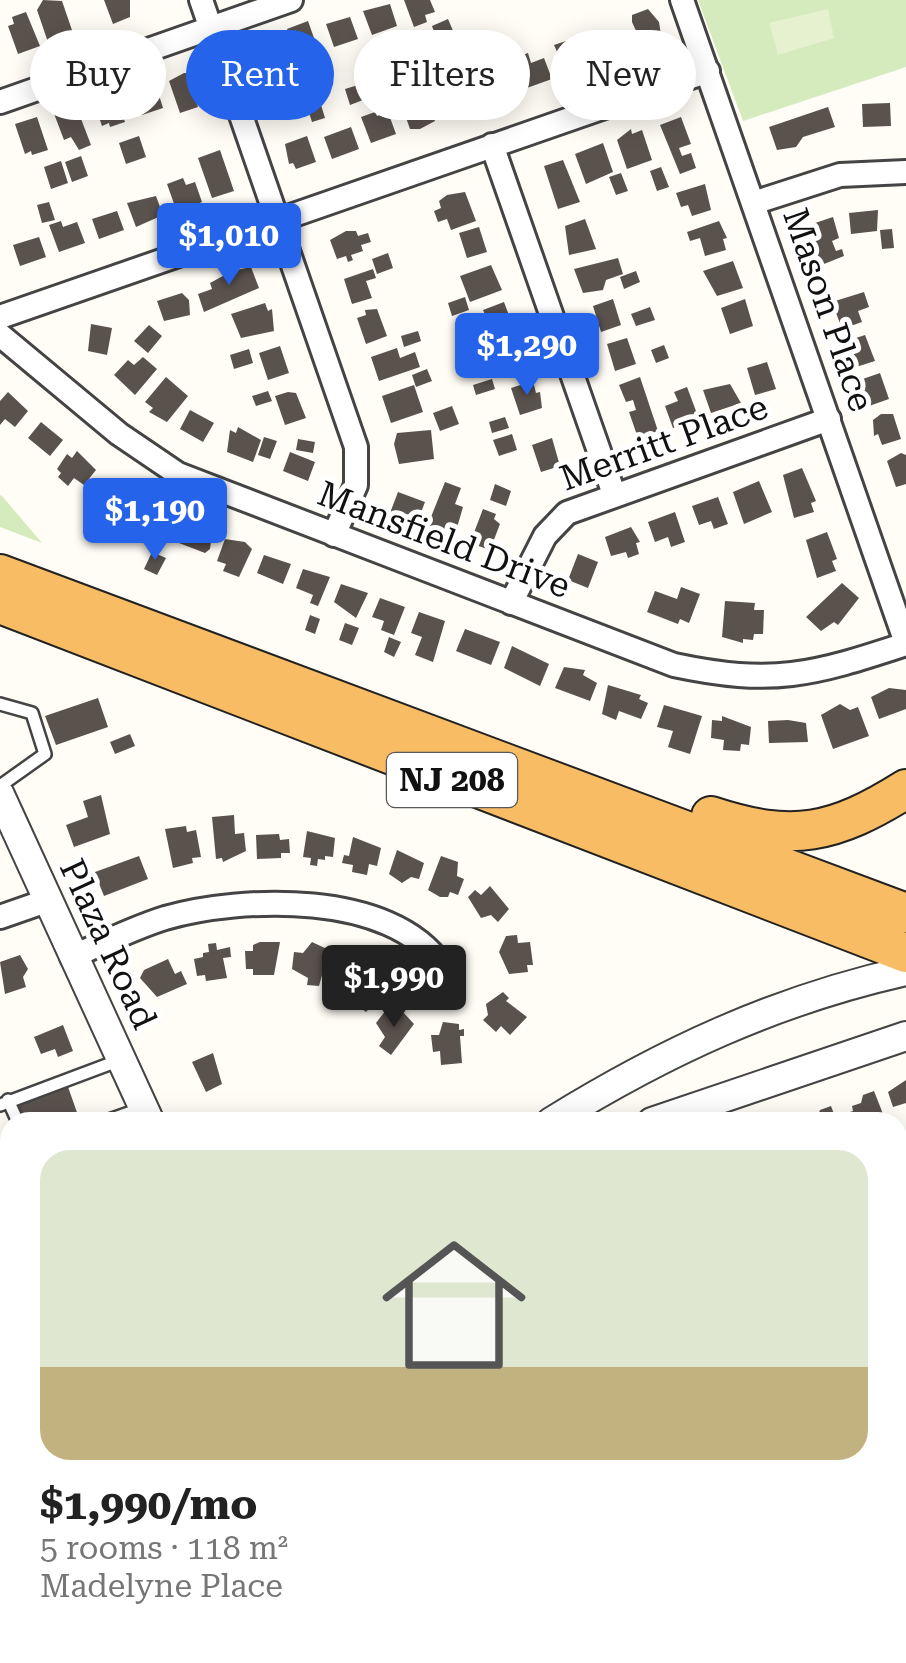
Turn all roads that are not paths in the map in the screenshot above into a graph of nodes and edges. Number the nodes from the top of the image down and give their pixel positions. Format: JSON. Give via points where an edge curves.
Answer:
{"nodes":[{"id":1,"x":201,"y":0,"type":"edge"},
{"id":2,"x":291,"y":0,"type":"edge"},
{"id":3,"x":682,"y":0,"type":"edge"},
{"id":4,"x":211,"y":28,"type":"junction"},
{"id":5,"x":708,"y":71,"type":"junction"},
{"id":6,"x":0,"y":102,"type":"edge"},
{"id":7,"x":492,"y":144,"type":"junction"},
{"id":8,"x":906,"y":172,"type":"edge"},
{"id":9,"x":754,"y":203,"type":"junction"},
{"id":10,"x":278,"y":220,"type":"junction"},
{"id":11,"x":0,"y":317,"type":"edge"},
{"id":12,"x":0,"y":335,"type":"edge"},
{"id":13,"x":830,"y":420,"type":"junction"},
{"id":14,"x":614,"y":494,"type":"junction"},
{"id":15,"x":334,"y":535,"type":"junction"},
{"id":16,"x":0,"y":573,"type":"edge"},
{"id":17,"x":511,"y":603,"type":"junction"},
{"id":18,"x":0,"y":604,"type":"edge"},
{"id":19,"x":906,"y":644,"type":"edge"},
{"id":20,"x":0,"y":704,"type":"edge"},
{"id":21,"x":0,"y":786,"type":"edge"},
{"id":22,"x":906,"y":789,"type":"edge"},
{"id":23,"x":0,"y":795,"type":"edge"},
{"id":24,"x":46,"y":901,"type":"junction"},
{"id":25,"x":906,"y":913,"type":"edge"},
{"id":26,"x":0,"y":917,"type":"edge"},
{"id":27,"x":906,"y":953,"type":"edge"},
{"id":28,"x":72,"y":957,"type":"junction"},
{"id":29,"x":441,"y":965,"type":"dead end"},
{"id":30,"x":906,"y":971,"type":"edge"},
{"id":31,"x":906,"y":1036,"type":"edge"},
{"id":32,"x":120,"y":1060,"type":"junction"},
{"id":33,"x":4,"y":1102,"type":"edge"},
{"id":34,"x":145,"y":1112,"type":"edge"},
{"id":35,"x":568,"y":1112,"type":"edge"},
{"id":36,"x":682,"y":1112,"type":"edge"}],
"edges":[{"from":1,"to":4,"type":"street"},
{"from":2,"to":4,"type":"street"},
{"from":3,"to":5,"type":"street","name":"Mason Place"},
{"from":4,"to":6,"type":"street"},
{"from":4,"to":10,"type":"street"},
{"from":5,"to":7,"type":"street"},
{"from":5,"to":9,"type":"street","name":"Mason Place"},
{"from":7,"to":10,"type":"street"},
{"from":7,"to":14,"type":"street"},
{"from":8,"to":9,"type":"street","via":[[840,176]]},
{"from":9,"to":13,"type":"street","name":"Mason Place"},
{"from":10,"to":11,"type":"street"},
{"from":10,"to":15,"type":"street","via":[[356,447],[356,485]]},
{"from":12,"to":15,"type":"street","name":"Mansfield Drive","via":[[178,474]]},
{"from":13,"to":14,"type":"street","name":"Merritt Place"},
{"from":13,"to":19,"type":"street","name":"Mason Place"},
{"from":14,"to":17,"type":"street","name":"Merritt Place","via":[[555,523]]},
{"from":15,"to":17,"type":"street","name":"Mansfield Drive"},
{"from":16,"to":22,"type":"highway","via":[[371,692],[753,828],[826,830]]},
{"from":16,"to":25,"type":"highway","number":"NJ 208"},
{"from":17,"to":19,"type":"street","name":"Mansfield Drive","via":[[674,665],[728,677],[796,677]]},
{"from":18,"to":27,"type":"highway","number":"NJ 208"},
{"from":20,"to":21,"type":"lane","via":[[32,713],[45,754]]},
{"from":23,"to":24,"type":"street","name":"Plaza Road"},
{"from":24,"to":26,"type":"street"},
{"from":24,"to":28,"type":"street","name":"Plaza Road"},
{"from":28,"to":29,"type":"street","via":[[166,918],[269,904],[336,910],[400,927]]},
{"from":28,"to":32,"type":"street","name":"Plaza Road"},
{"from":30,"to":35,"type":"street","via":[[776,1007],[685,1045]]},
{"from":31,"to":36,"type":"street"},
{"from":32,"to":33,"type":"lane"},
{"from":32,"to":34,"type":"street","name":"Plaza Road"}]}
